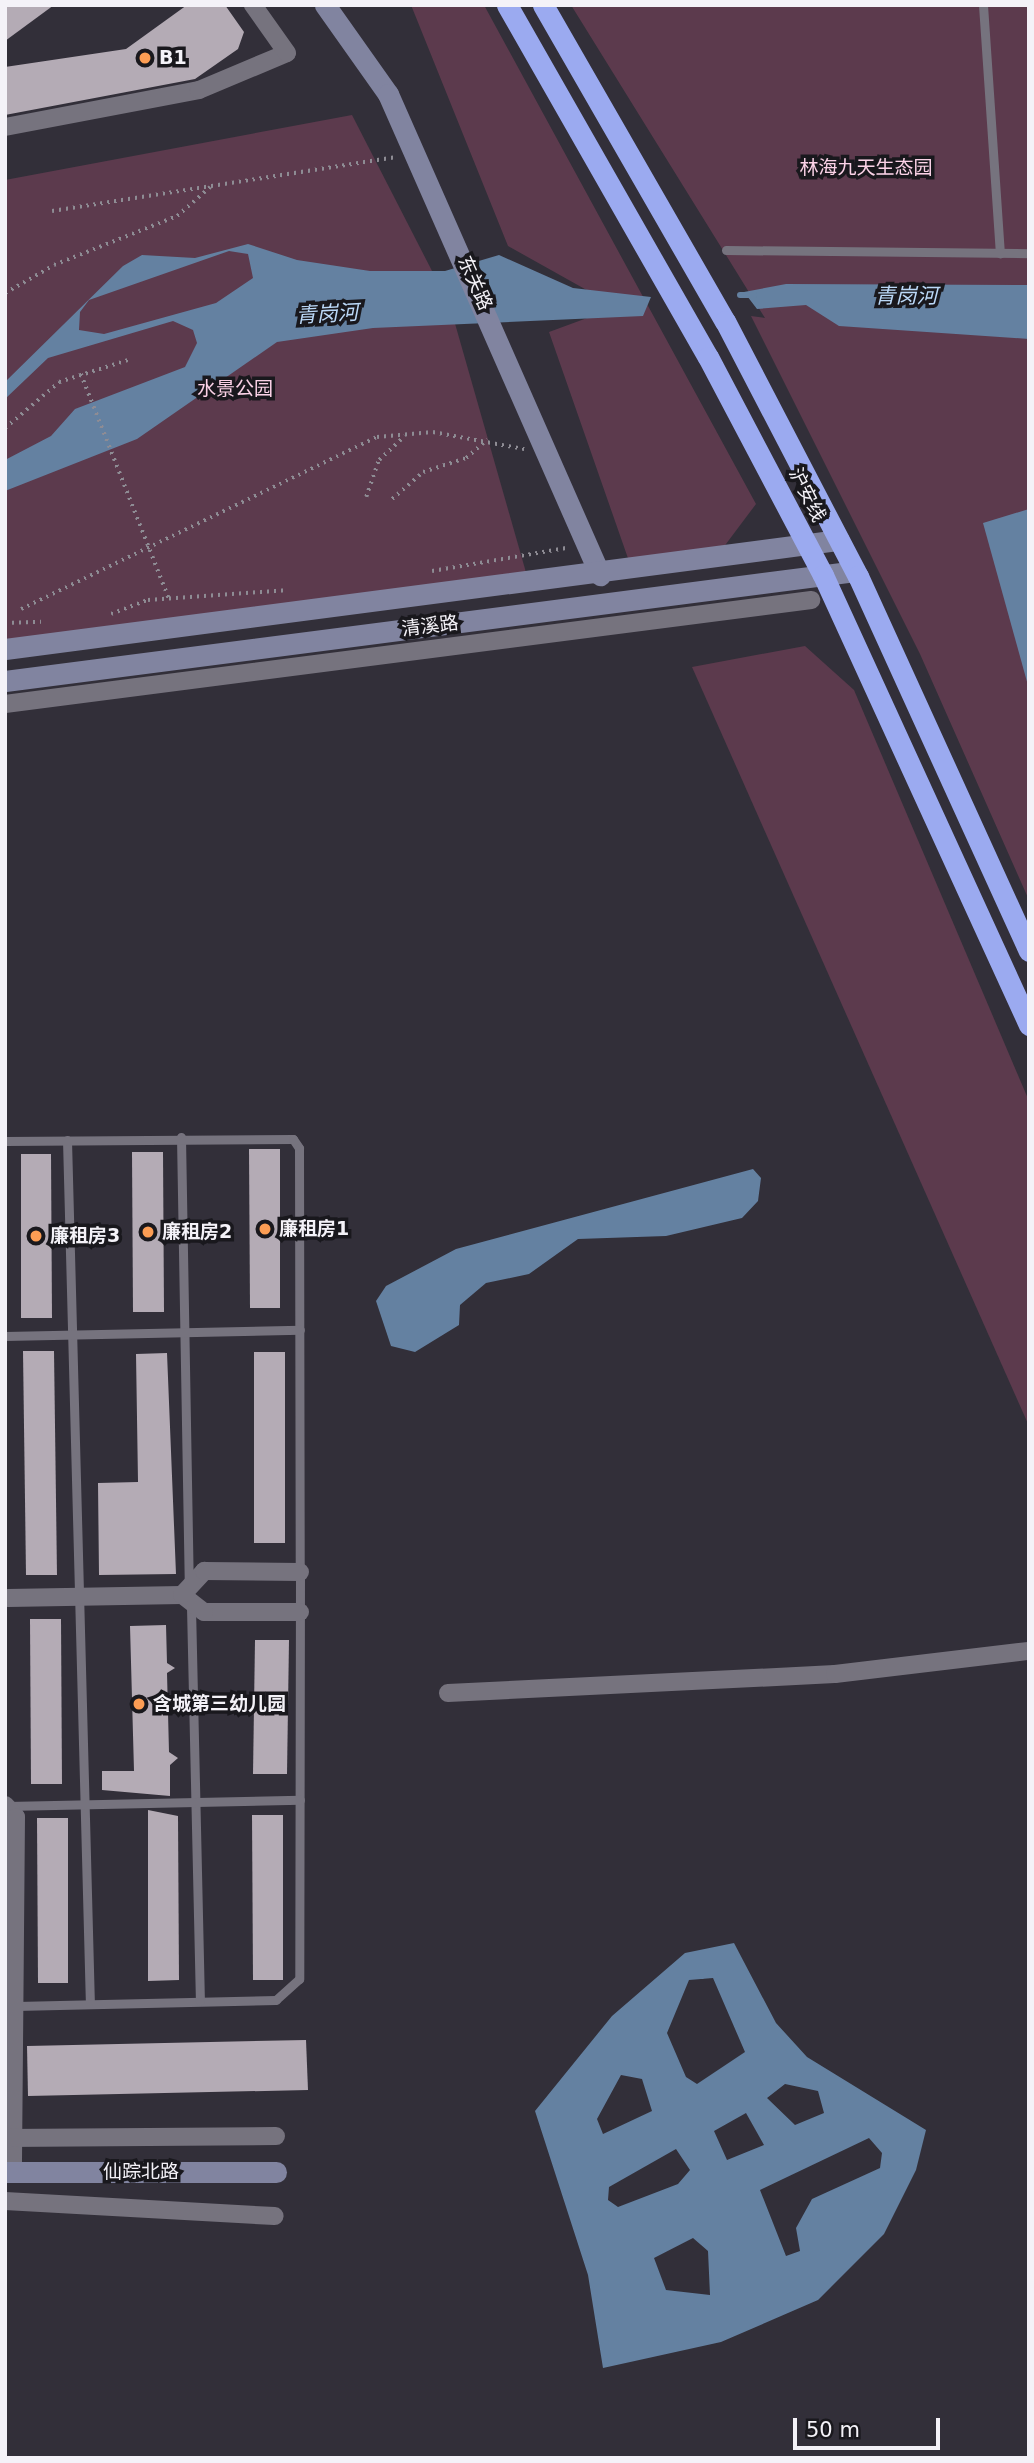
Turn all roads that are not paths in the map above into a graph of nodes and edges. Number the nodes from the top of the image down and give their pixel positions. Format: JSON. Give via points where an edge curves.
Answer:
{"nodes":[{"id":1,"x":253,"y":5,"type":"edge"},
{"id":2,"x":325,"y":5,"type":"edge"},
{"id":3,"x":507,"y":5,"type":"edge"},
{"id":4,"x":543,"y":5,"type":"edge"},
{"id":5,"x":983,"y":5,"type":"edge"},
{"id":6,"x":5,"y":127,"type":"edge"},
{"id":7,"x":726,"y":250,"type":"dead end"},
{"id":8,"x":1000,"y":253,"type":"junction"},
{"id":9,"x":1029,"y":253,"type":"edge"},
{"id":10,"x":839,"y":540,"type":"junction"},
{"id":11,"x":807,"y":545,"type":"junction"},
{"id":12,"x":856,"y":571,"type":"junction"},
{"id":13,"x":600,"y":575,"type":"junction"},
{"id":14,"x":823,"y":575,"type":"junction"},
{"id":15,"x":811,"y":600,"type":"dead end"},
{"id":16,"x":5,"y":649,"type":"edge"},
{"id":17,"x":5,"y":681,"type":"edge"},
{"id":18,"x":5,"y":704,"type":"edge"},
{"id":19,"x":1029,"y":951,"type":"edge"},
{"id":20,"x":1029,"y":1026,"type":"edge"},
{"id":21,"x":181,"y":1137,"type":"junction"},
{"id":22,"x":67,"y":1140,"type":"junction"},
{"id":23,"x":5,"y":1142,"type":"edge"},
{"id":24,"x":300,"y":1330,"type":"junction"},
{"id":25,"x":185,"y":1332,"type":"junction"},
{"id":26,"x":72,"y":1335,"type":"junction"},
{"id":27,"x":5,"y":1336,"type":"edge"},
{"id":28,"x":300,"y":1572,"type":"junction"},
{"id":29,"x":187,"y":1594,"type":"junction"},
{"id":30,"x":79,"y":1597,"type":"junction"},
{"id":31,"x":6,"y":1598,"type":"edge"},
{"id":32,"x":300,"y":1612,"type":"junction"},
{"id":33,"x":1029,"y":1651,"type":"edge"},
{"id":34,"x":447,"y":1693,"type":"dead end"},
{"id":35,"x":300,"y":1800,"type":"junction"},
{"id":36,"x":196,"y":1802,"type":"junction"},
{"id":37,"x":84,"y":1804,"type":"junction"},
{"id":38,"x":6,"y":1805,"type":"edge"},
{"id":39,"x":200,"y":2001,"type":"junction"},
{"id":40,"x":90,"y":2004,"type":"junction"},
{"id":41,"x":11,"y":2006,"type":"edge"},
{"id":42,"x":276,"y":2136,"type":"dead end"},
{"id":43,"x":5,"y":2138,"type":"edge"},
{"id":44,"x":9,"y":2172,"type":"edge"},
{"id":45,"x":276,"y":2172,"type":"dead end"},
{"id":46,"x":5,"y":2201,"type":"edge"},
{"id":47,"x":275,"y":2216,"type":"dead end"}],
"edges":[{"from":1,"to":6,"type":"street","via":[[287,53],[199,90]]},
{"from":2,"to":13,"type":"main road","name":"东关路","via":[[388,94]]},
{"from":3,"to":11,"type":"highway","name":"沪安线","via":[[702,345]]},
{"from":4,"to":10,"type":"highway","name":"沪安线","via":[[725,321]]},
{"from":5,"to":8,"type":"lane"},
{"from":7,"to":8,"type":"lane"},
{"from":8,"to":9,"type":"lane"},
{"from":10,"to":11,"type":"main road","name":"清溪路"},
{"from":10,"to":12,"type":"highway","name":"沪安线"},
{"from":11,"to":13,"type":"main road","name":"清溪路"},
{"from":11,"to":14,"type":"highway","name":"沪安线"},
{"from":12,"to":14,"type":"main road","name":"清溪路"},
{"from":12,"to":19,"type":"highway","name":"沪安线"},
{"from":13,"to":16,"type":"main road","name":"清溪路"},
{"from":14,"to":17,"type":"main road","name":"清溪路"},
{"from":14,"to":20,"type":"highway","name":"沪安线"},
{"from":15,"to":18,"type":"street"},
{"from":21,"to":22,"type":"lane"},
{"from":21,"to":24,"type":"lane","via":[[284,1135],[299,1149]]},
{"from":21,"to":25,"type":"lane"},
{"from":22,"to":23,"type":"lane"},
{"from":22,"to":26,"type":"lane"},
{"from":24,"to":25,"type":"lane"},
{"from":24,"to":28,"type":"lane"},
{"from":25,"to":26,"type":"lane"},
{"from":25,"to":29,"type":"lane"},
{"from":26,"to":27,"type":"lane"},
{"from":26,"to":30,"type":"lane"},
{"from":28,"to":29,"type":"street","via":[[204,1571]]},
{"from":28,"to":32,"type":"lane"},
{"from":29,"to":30,"type":"street"},
{"from":29,"to":32,"type":"street"},
{"from":29,"to":36,"type":"lane"},
{"from":30,"to":31,"type":"street"},
{"from":30,"to":37,"type":"lane"},
{"from":32,"to":35,"type":"lane"},
{"from":33,"to":34,"type":"street","via":[[835,1675]]},
{"from":35,"to":36,"type":"lane"},
{"from":35,"to":39,"type":"lane","via":[[299,1979],[276,2000]]},
{"from":36,"to":37,"type":"lane"},
{"from":36,"to":39,"type":"lane"},
{"from":37,"to":38,"type":"lane"},
{"from":37,"to":40,"type":"lane"},
{"from":38,"to":41,"type":"street","via":[[16,1818]]},
{"from":39,"to":40,"type":"lane"},
{"from":40,"to":41,"type":"lane"},
{"from":41,"to":44,"type":"street"},
{"from":42,"to":43,"type":"street"},
{"from":44,"to":45,"type":"main road","name":"仙踪北路"},
{"from":46,"to":47,"type":"street"}]}
